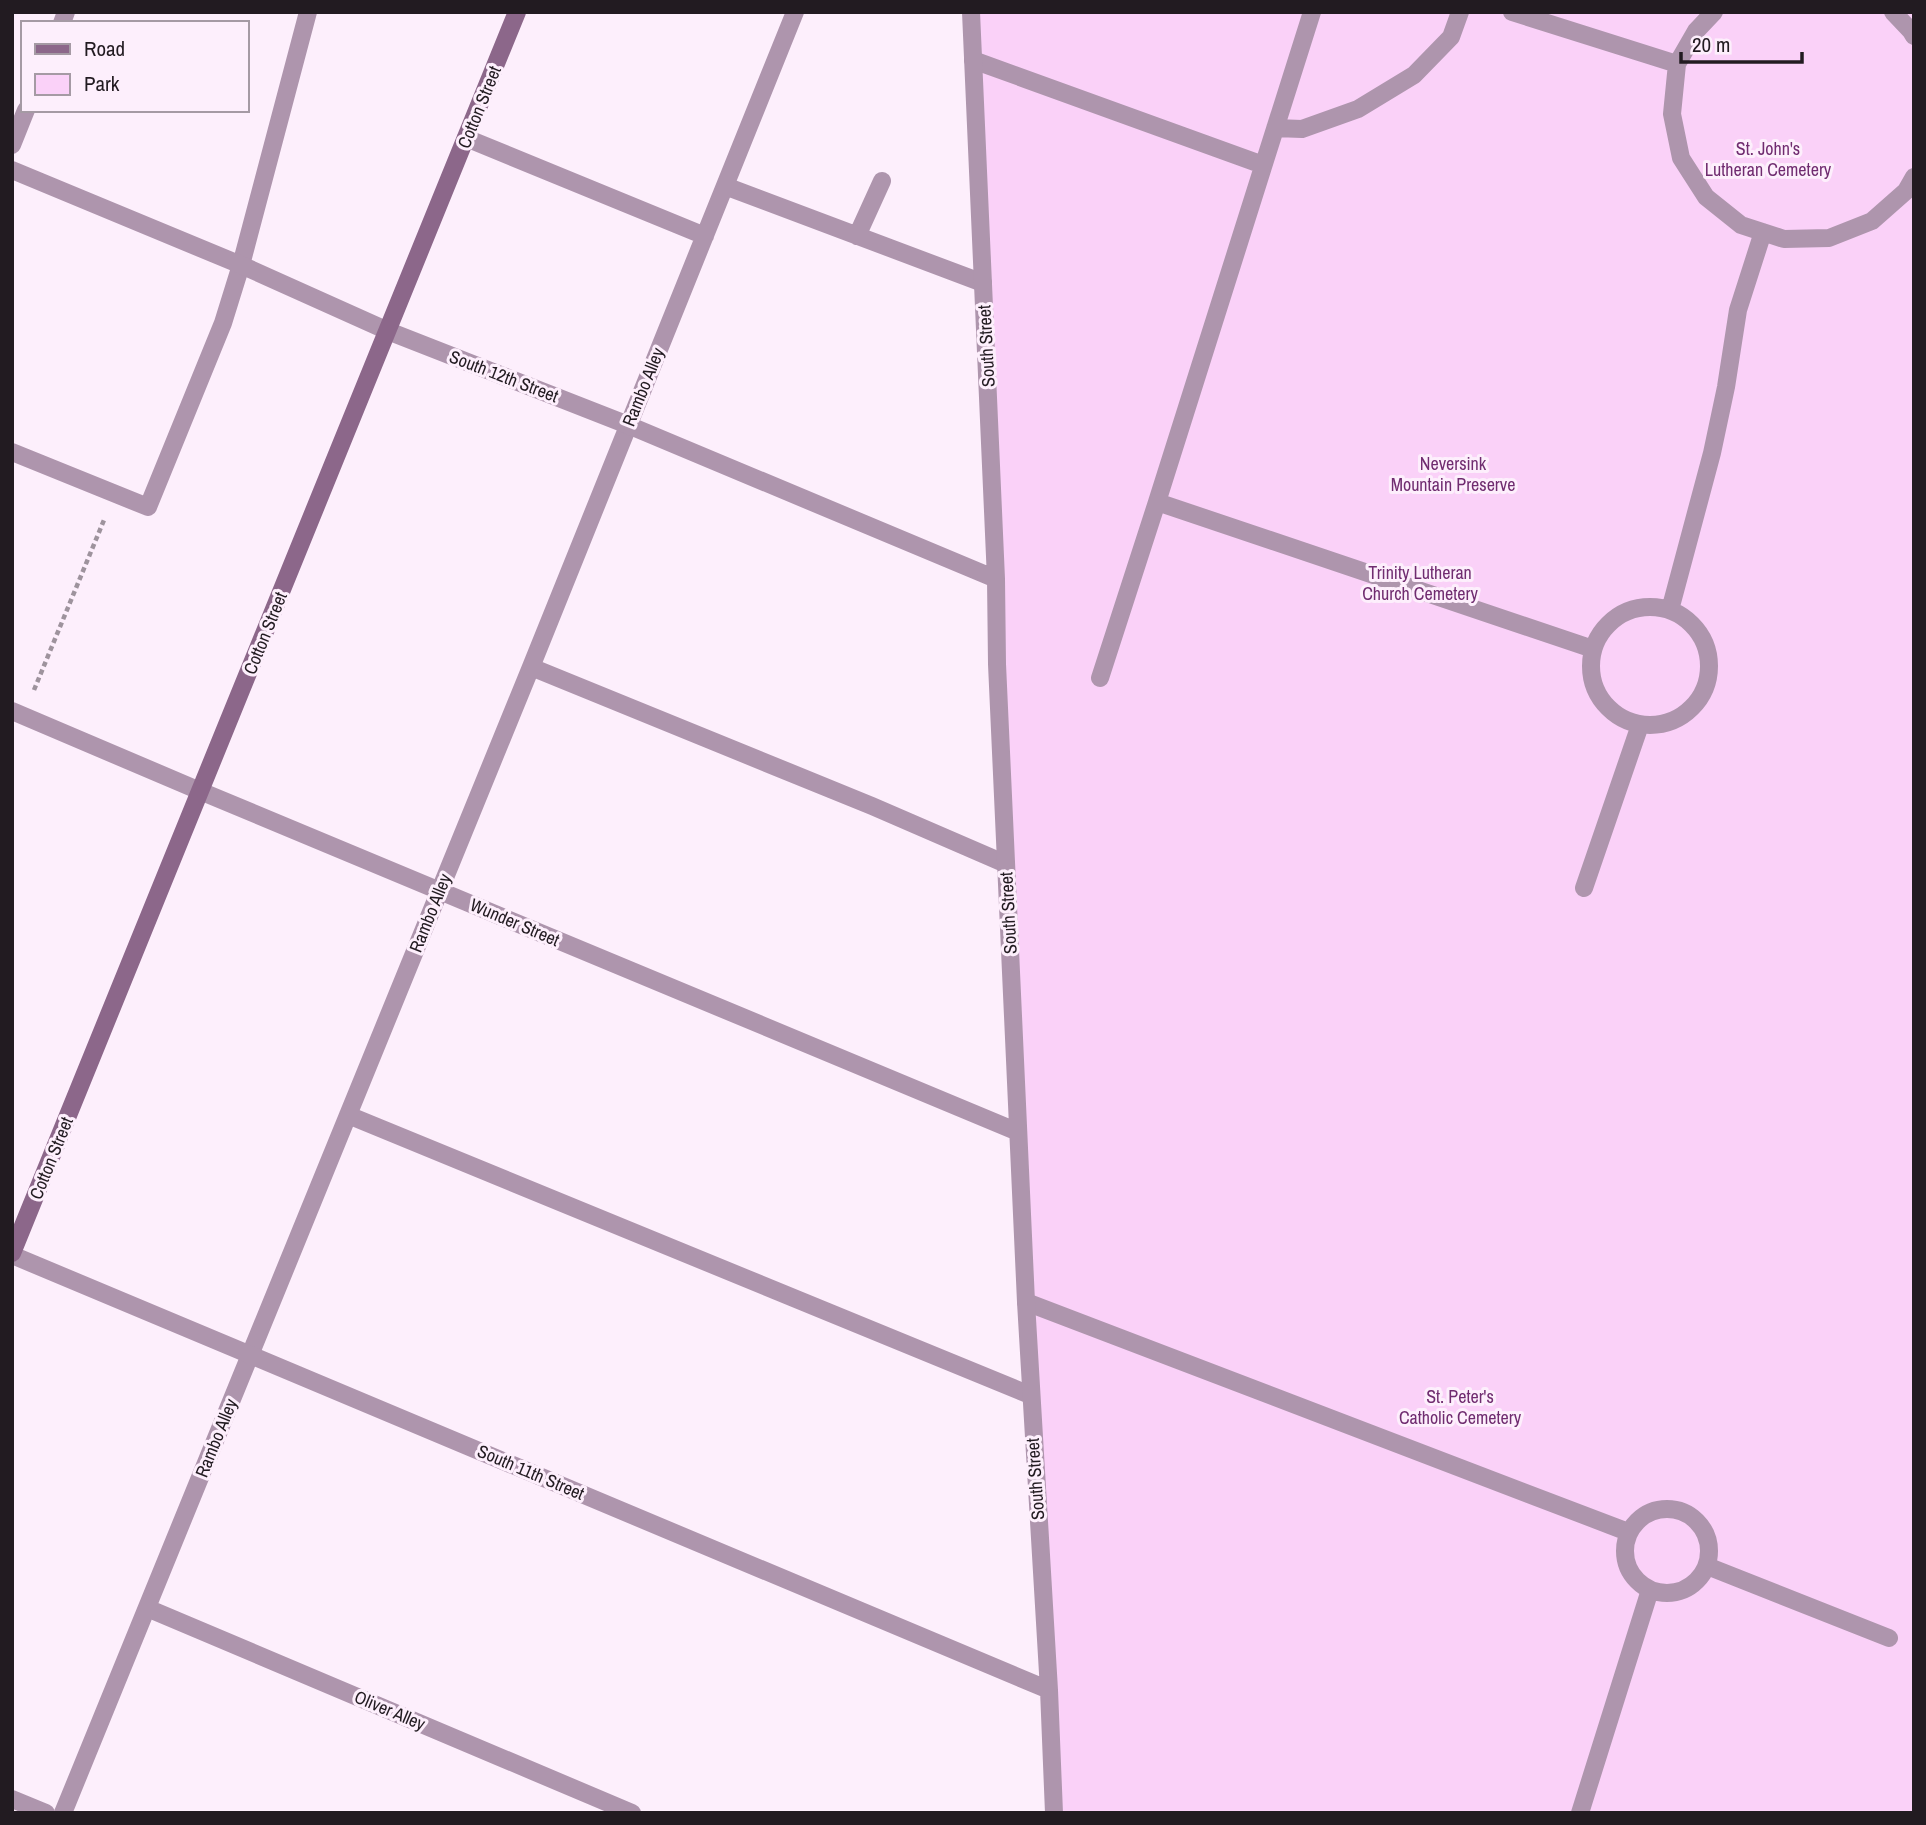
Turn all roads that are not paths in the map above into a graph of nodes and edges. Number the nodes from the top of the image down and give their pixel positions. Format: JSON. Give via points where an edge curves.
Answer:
{"nodes":[{"id":1,"x":308,"y":12,"type":"edge"},
{"id":2,"x":517,"y":12,"type":"edge"},
{"id":3,"x":795,"y":12,"type":"edge"},
{"id":4,"x":971,"y":12,"type":"edge"},
{"id":5,"x":1312,"y":12,"type":"edge"},
{"id":6,"x":1460,"y":12,"type":"edge"},
{"id":7,"x":1512,"y":12,"type":"edge"},
{"id":8,"x":1714,"y":12,"type":"edge"},
{"id":9,"x":1893,"y":12,"type":"edge"},
{"id":10,"x":1914,"y":36,"type":"edge"},
{"id":11,"x":973,"y":60,"type":"junction"},
{"id":12,"x":1676,"y":64,"type":"junction"},
{"id":13,"x":25,"y":112,"type":"edge"},
{"id":14,"x":1275,"y":128,"type":"junction"},
{"id":15,"x":466,"y":138,"type":"junction"},
{"id":16,"x":12,"y":145,"type":"edge"},
{"id":17,"x":1263,"y":165,"type":"junction"},
{"id":18,"x":12,"y":170,"type":"edge"},
{"id":19,"x":1914,"y":177,"type":"edge"},
{"id":20,"x":882,"y":181,"type":"dead end"},
{"id":21,"x":725,"y":186,"type":"junction"},
{"id":22,"x":1763,"y":232,"type":"junction"},
{"id":23,"x":705,"y":236,"type":"junction"},
{"id":24,"x":857,"y":236,"type":"junction"},
{"id":25,"x":241,"y":265,"type":"junction"},
{"id":26,"x":983,"y":283,"type":"junction"},
{"id":27,"x":388,"y":331,"type":"junction"},
{"id":28,"x":628,"y":425,"type":"junction"},
{"id":29,"x":12,"y":452,"type":"edge"},
{"id":30,"x":1157,"y":502,"type":"junction"},
{"id":31,"x":996,"y":579,"type":"junction"},
{"id":32,"x":1670,"y":610,"type":"junction"},
{"id":33,"x":1593,"y":649,"type":"junction"},
{"id":34,"x":531,"y":667,"type":"junction"},
{"id":35,"x":1100,"y":678,"type":"dead end"},
{"id":36,"x":18,"y":713,"type":"edge"},
{"id":37,"x":1640,"y":725,"type":"junction"},
{"id":38,"x":200,"y":792,"type":"junction"},
{"id":39,"x":1006,"y":864,"type":"junction"},
{"id":40,"x":1584,"y":888,"type":"dead end"},
{"id":41,"x":440,"y":891,"type":"junction"},
{"id":42,"x":348,"y":1115,"type":"junction"},
{"id":43,"x":1018,"y":1132,"type":"junction"},
{"id":44,"x":12,"y":1254,"type":"edge"},
{"id":45,"x":1026,"y":1302,"type":"junction"},
{"id":46,"x":250,"y":1354,"type":"junction"},
{"id":47,"x":1030,"y":1395,"type":"junction"},
{"id":48,"x":1628,"y":1532,"type":"junction"},
{"id":49,"x":1707,"y":1566,"type":"junction"},
{"id":50,"x":1650,"y":1590,"type":"junction"},
{"id":51,"x":147,"y":1608,"type":"junction"},
{"id":52,"x":1889,"y":1638,"type":"dead end"},
{"id":53,"x":1049,"y":1690,"type":"junction"},
{"id":54,"x":12,"y":1799,"type":"edge"},
{"id":55,"x":46,"y":1813,"type":"edge"},
{"id":56,"x":64,"y":1813,"type":"edge"},
{"id":57,"x":632,"y":1813,"type":"edge"},
{"id":58,"x":1054,"y":1813,"type":"edge"},
{"id":59,"x":1580,"y":1813,"type":"edge"}],
"edges":[{"from":1,"to":25,"type":"street"},
{"from":2,"to":15,"type":"street","name":"Cotton Street"},
{"from":3,"to":21,"type":"street","name":"Rambo Alley"},
{"from":4,"to":11,"type":"street","name":"South Street"},
{"from":5,"to":14,"type":"street"},
{"from":6,"to":14,"type":"street","via":[[1451,37],[1414,75],[1358,109],[1303,129]]},
{"from":7,"to":12,"type":"street"},
{"from":8,"to":12,"type":"street"},
{"from":9,"to":10,"type":"street"},
{"from":11,"to":17,"type":"street"},
{"from":11,"to":26,"type":"street","name":"South Street"},
{"from":12,"to":22,"type":"street","via":[[1672,114],[1681,159],[1706,197],[1741,225]]},
{"from":13,"to":16,"type":"street"},
{"from":14,"to":17,"type":"street"},
{"from":15,"to":23,"type":"street"},
{"from":15,"to":27,"type":"street","name":"Cotton Street"},
{"from":17,"to":30,"type":"street"},
{"from":18,"to":25,"type":"street","name":"South 12th Street"},
{"from":19,"to":22,"type":"street","via":[[1906,191],[1872,221],[1829,238],[1784,239]]},
{"from":20,"to":24,"type":"street"},
{"from":21,"to":23,"type":"street","name":"Rambo Alley"},
{"from":21,"to":24,"type":"street"},
{"from":22,"to":32,"type":"street","via":[[1738,310],[1712,453]]},
{"from":23,"to":28,"type":"street","name":"Rambo Alley"},
{"from":24,"to":26,"type":"street"},
{"from":25,"to":27,"type":"street","name":"South 12th Street"},
{"from":25,"to":29,"type":"street","via":[[223,323],[148,507]]},
{"from":26,"to":31,"type":"street","name":"South Street"},
{"from":27,"to":28,"type":"street","name":"South 12th Street"},
{"from":27,"to":38,"type":"street","name":"Cotton Street"},
{"from":28,"to":31,"type":"street","name":"South 12th Street"},
{"from":28,"to":34,"type":"street","name":"Rambo Alley"},
{"from":30,"to":33,"type":"street"},
{"from":30,"to":35,"type":"street"},
{"from":31,"to":39,"type":"street","name":"South Street"},
{"from":32,"to":33,"type":"street","via":[[1632,610],[1615,619]]},
{"from":32,"to":37,"type":"street","via":[[1699,633],[1707,651],[1705,688],[1695,706],[1679,719]]},
{"from":33,"to":37,"type":"street","via":[[1595,689],[1605,706]]},
{"from":34,"to":39,"type":"street"},
{"from":34,"to":41,"type":"street","name":"Rambo Alley"},
{"from":36,"to":38,"type":"street","name":"Wunder Street"},
{"from":37,"to":40,"type":"street"},
{"from":38,"to":41,"type":"street","name":"Wunder Street"},
{"from":38,"to":44,"type":"street","name":"Cotton Street"},
{"from":39,"to":43,"type":"street","name":"South Street"},
{"from":41,"to":42,"type":"street","name":"Rambo Alley"},
{"from":41,"to":43,"type":"street","name":"Wunder Street"},
{"from":42,"to":46,"type":"street","name":"Rambo Alley"},
{"from":42,"to":47,"type":"street"},
{"from":43,"to":45,"type":"street","name":"South Street"},
{"from":44,"to":46,"type":"street","name":"South 11th Street"},
{"from":45,"to":47,"type":"street","name":"South Street"},
{"from":45,"to":48,"type":"street"},
{"from":46,"to":51,"type":"street","name":"Rambo Alley"},
{"from":46,"to":53,"type":"street","name":"South 11th Street"},
{"from":47,"to":53,"type":"street","name":"South Street"},
{"from":48,"to":49,"type":"street","via":[[1649,1512],[1663,1508],[1690,1515],[1708,1538]]},
{"from":48,"to":50,"type":"street","via":[[1625,1559],[1638,1583]]},
{"from":49,"to":50,"type":"street","via":[[1700,1578],[1677,1593]]},
{"from":49,"to":52,"type":"street"},
{"from":50,"to":59,"type":"street"},
{"from":51,"to":56,"type":"street","name":"Rambo Alley"},
{"from":51,"to":57,"type":"street","name":"Oliver Alley"},
{"from":53,"to":58,"type":"street","name":"South Street"},
{"from":54,"to":55,"type":"street"}]}
